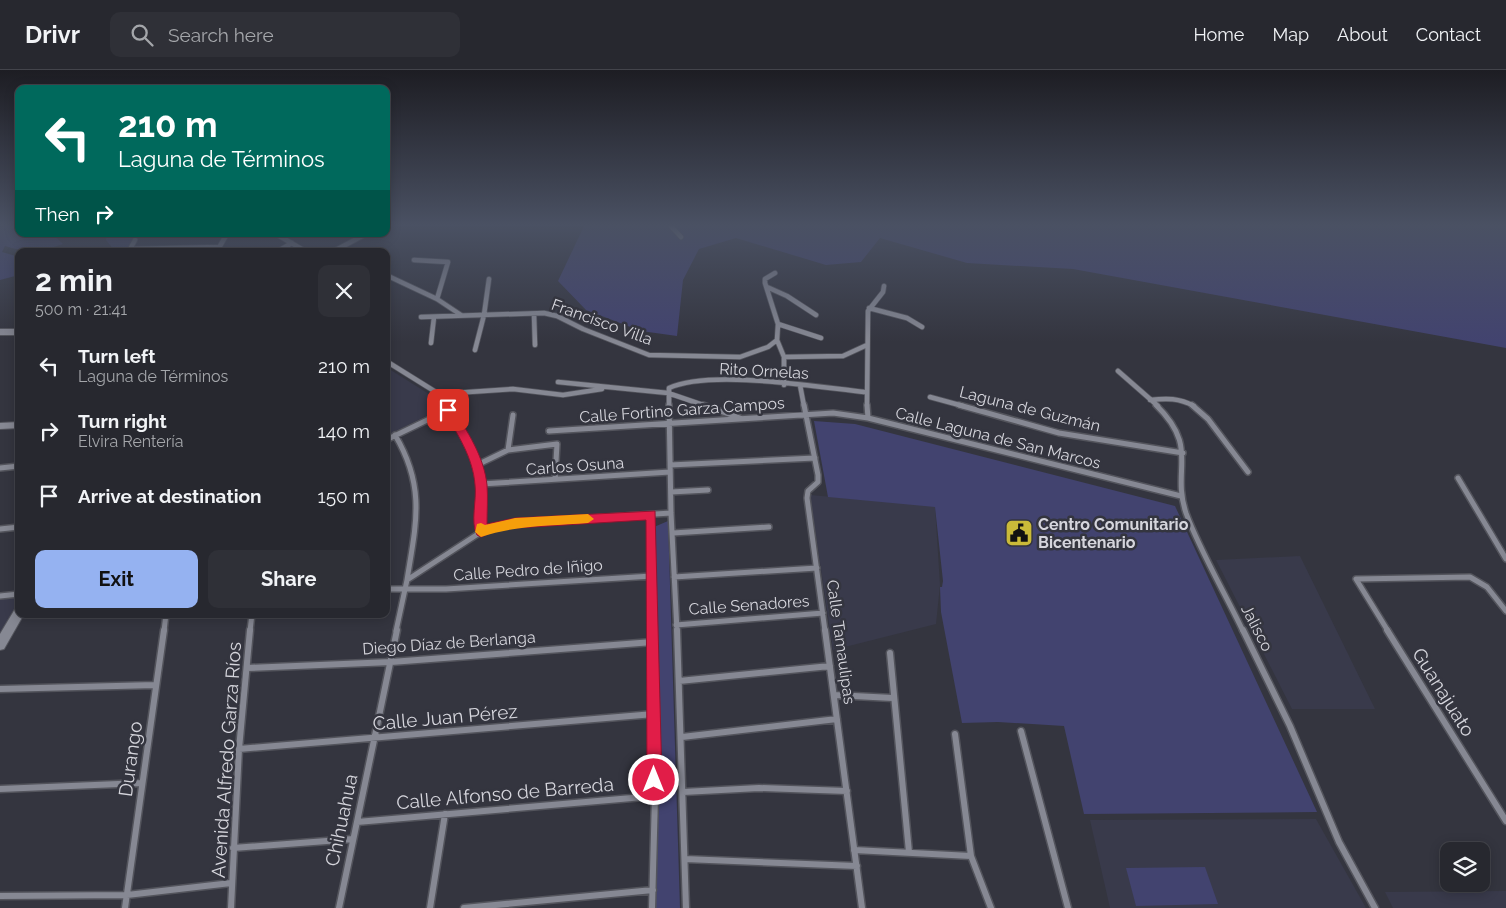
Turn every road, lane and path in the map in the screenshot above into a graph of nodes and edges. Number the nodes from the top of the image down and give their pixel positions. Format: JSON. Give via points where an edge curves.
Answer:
{"nodes":[{"id":1,"x":448,"y":263,"type":"edge"},
{"id":2,"x":775,"y":273,"type":"dead end"},
{"id":3,"x":390,"y":277,"type":"edge"},
{"id":4,"x":489,"y":279,"type":"dead end"},
{"id":5,"x":884,"y":286,"type":"dead end"},
{"id":6,"x":767,"y":287,"type":"junction"},
{"id":7,"x":437,"y":299,"type":"junction"},
{"id":8,"x":869,"y":308,"type":"junction"},
{"id":9,"x":534,"y":314,"type":"junction"},
{"id":10,"x":462,"y":315,"type":"junction"},
{"id":11,"x":816,"y":315,"type":"dead end"},
{"id":12,"x":484,"y":316,"type":"junction"},
{"id":13,"x":420,"y":317,"type":"dead end"},
{"id":14,"x":434,"y":317,"type":"junction"},
{"id":15,"x":778,"y":324,"type":"junction"},
{"id":16,"x":922,"y":326,"type":"dead end"},
{"id":17,"x":0,"y":332,"type":"edge"},
{"id":18,"x":15,"y":332,"type":"edge"},
{"id":19,"x":821,"y":338,"type":"dead end"},
{"id":20,"x":777,"y":340,"type":"junction"},
{"id":21,"x":431,"y":343,"type":"dead end"},
{"id":22,"x":535,"y":345,"type":"dead end"},
{"id":23,"x":867,"y":345,"type":"junction"},
{"id":24,"x":475,"y":350,"type":"dead end"},
{"id":25,"x":784,"y":357,"type":"junction"},
{"id":26,"x":390,"y":363,"type":"edge"},
{"id":27,"x":1118,"y":371,"type":"dead end"},
{"id":28,"x":558,"y":382,"type":"dead end"},
{"id":29,"x":784,"y":385,"type":"junction"},
{"id":30,"x":800,"y":385,"type":"junction"},
{"id":31,"x":610,"y":388,"type":"junction"},
{"id":32,"x":864,"y":392,"type":"junction"},
{"id":33,"x":668,"y":393,"type":"junction"},
{"id":34,"x":439,"y":394,"type":"junction"},
{"id":35,"x":930,"y":397,"type":"dead end"},
{"id":36,"x":1150,"y":400,"type":"junction"},
{"id":37,"x":448,"y":410,"type":"junction"},
{"id":38,"x":807,"y":414,"type":"junction"},
{"id":39,"x":513,"y":415,"type":"dead end"},
{"id":40,"x":868,"y":418,"type":"junction"},
{"id":41,"x":743,"y":419,"type":"junction"},
{"id":42,"x":670,"y":424,"type":"junction"},
{"id":43,"x":15,"y":425,"type":"edge"},
{"id":44,"x":0,"y":426,"type":"edge"},
{"id":45,"x":549,"y":431,"type":"dead end"},
{"id":46,"x":395,"y":435,"type":"junction"},
{"id":47,"x":390,"y":438,"type":"edge"},
{"id":48,"x":508,"y":450,"type":"junction"},
{"id":49,"x":1183,"y":453,"type":"junction"},
{"id":50,"x":815,"y":458,"type":"junction"},
{"id":51,"x":476,"y":465,"type":"junction"},
{"id":52,"x":670,"y":465,"type":"junction"},
{"id":53,"x":15,"y":466,"type":"edge"},
{"id":54,"x":0,"y":468,"type":"edge"},
{"id":55,"x":670,"y":472,"type":"junction"},
{"id":56,"x":1248,"y":472,"type":"dead end"},
{"id":57,"x":1458,"y":478,"type":"dead end"},
{"id":58,"x":555,"y":479,"type":"junction"},
{"id":59,"x":481,"y":484,"type":"junction"},
{"id":60,"x":708,"y":490,"type":"dead end"},
{"id":61,"x":671,"y":492,"type":"junction"},
{"id":62,"x":1181,"y":496,"type":"junction"},
{"id":63,"x":672,"y":514,"type":"junction"},
{"id":64,"x":651,"y":515,"type":"junction"},
{"id":65,"x":15,"y":527,"type":"edge"},
{"id":66,"x":769,"y":527,"type":"dead end"},
{"id":67,"x":0,"y":529,"type":"edge"},
{"id":68,"x":481,"y":532,"type":"junction"},
{"id":69,"x":673,"y":533,"type":"junction"},
{"id":70,"x":1506,"y":559,"type":"edge"},
{"id":71,"x":817,"y":568,"type":"junction"},
{"id":72,"x":652,"y":576,"type":"junction"},
{"id":73,"x":674,"y":577,"type":"junction"},
{"id":74,"x":408,"y":580,"type":"junction"},
{"id":75,"x":390,"y":589,"type":"edge"},
{"id":76,"x":406,"y":589,"type":"junction"},
{"id":77,"x":15,"y":594,"type":"edge"},
{"id":78,"x":0,"y":596,"type":"edge"},
{"id":79,"x":1506,"y":611,"type":"edge"},
{"id":80,"x":823,"y":613,"type":"junction"},
{"id":81,"x":16,"y":618,"type":"edge"},
{"id":82,"x":165,"y":618,"type":"edge"},
{"id":83,"x":252,"y":618,"type":"edge"},
{"id":84,"x":676,"y":625,"type":"junction"},
{"id":85,"x":653,"y":642,"type":"junction"},
{"id":86,"x":0,"y":645,"type":"edge"},
{"id":87,"x":890,"y":653,"type":"dead end"},
{"id":88,"x":391,"y":662,"type":"junction"},
{"id":89,"x":830,"y":666,"type":"junction"},
{"id":90,"x":247,"y":668,"type":"junction"},
{"id":91,"x":679,"y":681,"type":"junction"},
{"id":92,"x":155,"y":684,"type":"junction"},
{"id":93,"x":0,"y":689,"type":"edge"},
{"id":94,"x":834,"y":695,"type":"junction"},
{"id":95,"x":893,"y":698,"type":"junction"},
{"id":96,"x":654,"y":714,"type":"junction"},
{"id":97,"x":837,"y":720,"type":"junction"},
{"id":98,"x":1021,"y":731,"type":"dead end"},
{"id":99,"x":956,"y":734,"type":"dead end"},
{"id":100,"x":682,"y":737,"type":"junction"},
{"id":101,"x":375,"y":739,"type":"junction"},
{"id":102,"x":239,"y":749,"type":"junction"},
{"id":103,"x":142,"y":783,"type":"junction"},
{"id":104,"x":0,"y":789,"type":"edge"},
{"id":105,"x":847,"y":791,"type":"junction"},
{"id":106,"x":683,"y":792,"type":"junction"},
{"id":107,"x":654,"y":796,"type":"junction"},
{"id":108,"x":444,"y":814,"type":"junction"},
{"id":109,"x":1506,"y":820,"type":"edge"},
{"id":110,"x":357,"y":822,"type":"junction"},
{"id":111,"x":353,"y":839,"type":"junction"},
{"id":112,"x":233,"y":848,"type":"junction"},
{"id":113,"x":854,"y":850,"type":"junction"},
{"id":114,"x":909,"y":852,"type":"junction"},
{"id":115,"x":971,"y":856,"type":"junction"},
{"id":116,"x":685,"y":859,"type":"junction"},
{"id":117,"x":856,"y":866,"type":"junction"},
{"id":118,"x":231,"y":883,"type":"junction"},
{"id":119,"x":653,"y":890,"type":"junction"},
{"id":120,"x":127,"y":895,"type":"junction"},
{"id":121,"x":0,"y":896,"type":"edge"},
{"id":122,"x":125,"y":908,"type":"edge"},
{"id":123,"x":231,"y":908,"type":"edge"},
{"id":124,"x":339,"y":908,"type":"edge"},
{"id":125,"x":430,"y":908,"type":"edge"},
{"id":126,"x":464,"y":908,"type":"edge"},
{"id":127,"x":652,"y":908,"type":"edge"},
{"id":128,"x":686,"y":908,"type":"edge"},
{"id":129,"x":862,"y":908,"type":"edge"},
{"id":130,"x":991,"y":908,"type":"edge"},
{"id":131,"x":1068,"y":908,"type":"edge"},
{"id":132,"x":1375,"y":908,"type":"edge"}],
"edges":[{"from":1,"to":7,"type":"street"},
{"from":2,"to":6,"type":"street","via":[[765,279]]},
{"from":3,"to":7,"type":"street"},
{"from":4,"to":12,"type":"street"},
{"from":5,"to":8,"type":"street","via":[[883,292]]},
{"from":6,"to":11,"type":"street"},
{"from":6,"to":15,"type":"street"},
{"from":7,"to":10,"type":"street"},
{"from":8,"to":16,"type":"street","via":[[907,318]]},
{"from":8,"to":23,"type":"street"},
{"from":9,"to":12,"type":"street","name":"Francisco Villa"},
{"from":9,"to":20,"type":"street","name":"Francisco Villa","via":[[557,316],[583,330],[650,355],[740,357],[768,347]]},
{"from":9,"to":22,"type":"street"},
{"from":10,"to":12,"type":"street","name":"Francisco Villa"},
{"from":10,"to":14,"type":"street","name":"Francisco Villa"},
{"from":12,"to":24,"type":"street"},
{"from":13,"to":14,"type":"street","name":"Francisco Villa"},
{"from":14,"to":21,"type":"street"},
{"from":15,"to":19,"type":"street"},
{"from":15,"to":20,"type":"street"},
{"from":17,"to":18,"type":"street"},
{"from":20,"to":25,"type":"street"},
{"from":23,"to":25,"type":"street","via":[[843,356]]},
{"from":23,"to":32,"type":"street","via":[[869,358]]},
{"from":25,"to":29,"type":"street"},
{"from":26,"to":34,"type":"street"},
{"from":27,"to":36,"type":"street","name":"Jalisco"},
{"from":28,"to":31,"type":"street"},
{"from":29,"to":30,"type":"street","name":"Rito Ornelas"},
{"from":29,"to":33,"type":"street","name":"Rito Ornelas","via":[[686,381],[673,384]]},
{"from":30,"to":32,"type":"street","name":"Rito Ornelas"},
{"from":30,"to":38,"type":"street","name":"Calle Tamaulipas"},
{"from":31,"to":33,"type":"street"},
{"from":31,"to":34,"type":"street","via":[[563,395],[513,389]]},
{"from":32,"to":40,"type":"street"},
{"from":33,"to":41,"type":"street"},
{"from":33,"to":42,"type":"street"},
{"from":34,"to":37,"type":"street"},
{"from":35,"to":49,"type":"street","name":"Laguna de Guzmán","via":[[1059,433]]},
{"from":36,"to":49,"type":"street","name":"Jalisco","via":[[1178,431]]},
{"from":36,"to":56,"type":"street","via":[[1180,398],[1198,407]]},
{"from":37,"to":46,"type":"street"},
{"from":37,"to":51,"type":"street","via":[[465,435]]},
{"from":38,"to":40,"type":"street","name":"Calle Laguna de San Marcos"},
{"from":38,"to":41,"type":"street","name":"Calle Fortino Garza Campos"},
{"from":38,"to":50,"type":"street","name":"Calle Tamaulipas"},
{"from":39,"to":48,"type":"street"},
{"from":40,"to":62,"type":"street","name":"Calle Laguna de San Marcos"},
{"from":41,"to":42,"type":"street","name":"Calle Fortino Garza Campos"},
{"from":42,"to":45,"type":"street","name":"Calle Fortino Garza Campos"},
{"from":42,"to":52,"type":"street"},
{"from":43,"to":44,"type":"street"},
{"from":46,"to":47,"type":"street"},
{"from":46,"to":74,"type":"street","name":"Chihuahua","via":[[408,453],[416,484],[417,511]]},
{"from":48,"to":51,"type":"street"},
{"from":48,"to":58,"type":"street","via":[[556,444]]},
{"from":49,"to":62,"type":"street","name":"Jalisco"},
{"from":50,"to":52,"type":"street"},
{"from":50,"to":71,"type":"street","name":"Calle Tamaulipas","via":[[818,482],[807,495]]},
{"from":51,"to":59,"type":"street"},
{"from":52,"to":55,"type":"street"},
{"from":53,"to":54,"type":"street"},
{"from":55,"to":58,"type":"street","name":"Carlos Osuna"},
{"from":55,"to":61,"type":"street"},
{"from":57,"to":70,"type":"street"},
{"from":58,"to":59,"type":"street","name":"Carlos Osuna"},
{"from":59,"to":68,"type":"street"},
{"from":60,"to":61,"type":"street"},
{"from":61,"to":63,"type":"street"},
{"from":62,"to":132,"type":"street","name":"Jalisco","via":[[1196,537],[1290,726],[1339,842]]},
{"from":63,"to":64,"type":"street"},
{"from":63,"to":69,"type":"street"},
{"from":64,"to":68,"type":"street","via":[[515,523]]},
{"from":64,"to":72,"type":"street"},
{"from":65,"to":67,"type":"street"},
{"from":66,"to":69,"type":"street"},
{"from":68,"to":74,"type":"street"},
{"from":69,"to":73,"type":"street"},
{"from":71,"to":73,"type":"street"},
{"from":71,"to":80,"type":"street","name":"Calle Tamaulipas"},
{"from":72,"to":76,"type":"street","name":"Calle Pedro de Iñigo"},
{"from":72,"to":85,"type":"street"},
{"from":73,"to":84,"type":"street"},
{"from":74,"to":76,"type":"street","name":"Chihuahua"},
{"from":75,"to":76,"type":"street","name":"Calle Pedro de Iñigo"},
{"from":76,"to":88,"type":"street","name":"Chihuahua"},
{"from":77,"to":78,"type":"street"},
{"from":79,"to":109,"type":"street","name":"Guanajuato","via":[[1475,578],[1356,579]]},
{"from":80,"to":84,"type":"street","name":"Calle Senadores"},
{"from":80,"to":89,"type":"street","name":"Calle Tamaulipas"},
{"from":81,"to":86,"type":"street"},
{"from":82,"to":92,"type":"street","name":"Durango"},
{"from":83,"to":90,"type":"street","name":"Avenida Alfredo Garza Ríos"},
{"from":84,"to":91,"type":"street"},
{"from":85,"to":88,"type":"street","name":"Diego Díaz de Berlanga"},
{"from":85,"to":96,"type":"street"},
{"from":87,"to":95,"type":"street"},
{"from":88,"to":90,"type":"street","name":"Diego Díaz de Berlanga"},
{"from":88,"to":101,"type":"street","name":"Chihuahua"},
{"from":89,"to":91,"type":"street"},
{"from":89,"to":94,"type":"street","name":"Calle Tamaulipas"},
{"from":90,"to":102,"type":"street","name":"Avenida Alfredo Garza Ríos"},
{"from":91,"to":100,"type":"street"},
{"from":92,"to":93,"type":"street"},
{"from":92,"to":103,"type":"street","name":"Durango"},
{"from":94,"to":95,"type":"street"},
{"from":94,"to":97,"type":"street","name":"Calle Tamaulipas"},
{"from":95,"to":114,"type":"street"},
{"from":96,"to":101,"type":"street","name":"Calle Juan Pérez"},
{"from":96,"to":107,"type":"street"},
{"from":97,"to":100,"type":"street"},
{"from":97,"to":105,"type":"street","name":"Calle Tamaulipas"},
{"from":98,"to":131,"type":"street"},
{"from":99,"to":115,"type":"street"},
{"from":100,"to":106,"type":"street"},
{"from":101,"to":102,"type":"street","name":"Calle Juan Pérez"},
{"from":101,"to":110,"type":"street","name":"Chihuahua"},
{"from":102,"to":112,"type":"street","name":"Avenida Alfredo Garza Ríos"},
{"from":103,"to":104,"type":"street"},
{"from":103,"to":120,"type":"street","name":"Durango"},
{"from":105,"to":106,"type":"street","via":[[759,788]]},
{"from":105,"to":113,"type":"street","name":"Calle Tamaulipas"},
{"from":106,"to":116,"type":"street"},
{"from":107,"to":108,"type":"street","name":"Calle Alfonso de Barreda"},
{"from":107,"to":119,"type":"street"},
{"from":108,"to":110,"type":"street","name":"Calle Alfonso de Barreda"},
{"from":108,"to":125,"type":"street"},
{"from":110,"to":111,"type":"street","name":"Chihuahua"},
{"from":111,"to":112,"type":"street"},
{"from":111,"to":124,"type":"street","name":"Chihuahua"},
{"from":112,"to":118,"type":"street","name":"Avenida Alfredo Garza Ríos"},
{"from":113,"to":114,"type":"street"},
{"from":113,"to":117,"type":"street","name":"Calle Tamaulipas"},
{"from":114,"to":115,"type":"street"},
{"from":115,"to":130,"type":"street"},
{"from":116,"to":117,"type":"street"},
{"from":116,"to":128,"type":"street"},
{"from":117,"to":129,"type":"street","name":"Calle Tamaulipas"},
{"from":118,"to":120,"type":"street"},
{"from":118,"to":123,"type":"street","name":"Avenida Alfredo Garza Ríos"},
{"from":119,"to":126,"type":"street"},
{"from":119,"to":127,"type":"street"},
{"from":120,"to":121,"type":"street"},
{"from":120,"to":122,"type":"street","name":"Durango"}]}
